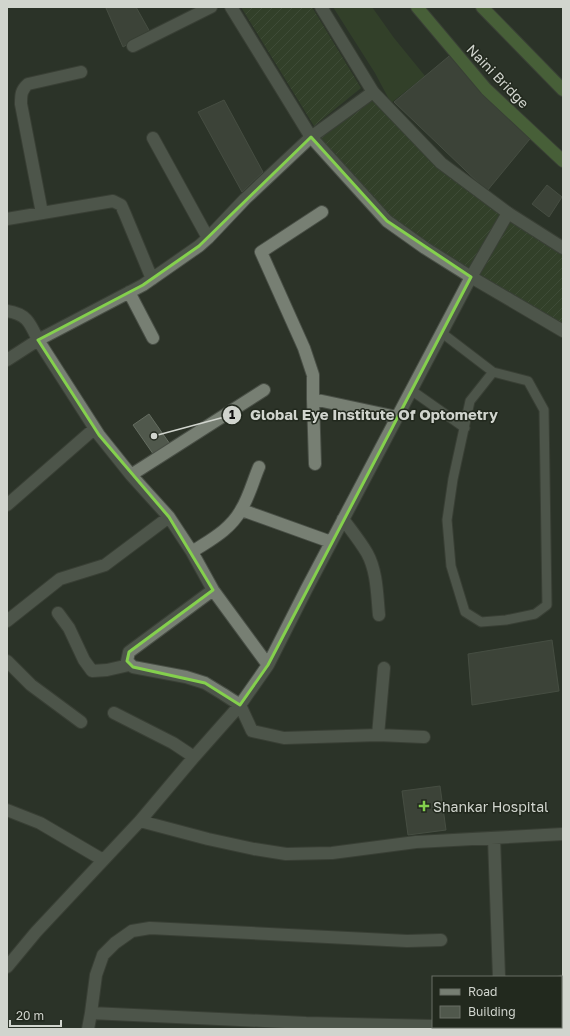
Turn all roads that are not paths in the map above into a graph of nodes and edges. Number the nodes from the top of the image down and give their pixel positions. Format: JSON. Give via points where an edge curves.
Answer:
{"nodes":[{"id":1,"x":211,"y":7,"type":"edge"},
{"id":2,"x":232,"y":7,"type":"edge"},
{"id":3,"x":321,"y":7,"type":"edge"},
{"id":4,"x":417,"y":7,"type":"edge"},
{"id":5,"x":482,"y":7,"type":"edge"},
{"id":6,"x":133,"y":46,"type":"dead end"},
{"id":7,"x":81,"y":72,"type":"dead end"},
{"id":8,"x":563,"y":90,"type":"edge"},
{"id":9,"x":373,"y":92,"type":"junction"},
{"id":10,"x":311,"y":137,"type":"junction"},
{"id":11,"x":153,"y":138,"type":"dead end"},
{"id":12,"x":563,"y":161,"type":"edge"},
{"id":13,"x":322,"y":212,"type":"dead end"},
{"id":14,"x":42,"y":213,"type":"junction"},
{"id":15,"x":508,"y":213,"type":"junction"},
{"id":16,"x":7,"y":219,"type":"edge"},
{"id":17,"x":208,"y":238,"type":"junction"},
{"id":18,"x":563,"y":248,"type":"edge"},
{"id":19,"x":471,"y":278,"type":"junction"},
{"id":20,"x":152,"y":279,"type":"junction"},
{"id":21,"x":129,"y":292,"type":"junction"},
{"id":22,"x":7,"y":311,"type":"edge"},
{"id":23,"x":563,"y":331,"type":"edge"},
{"id":24,"x":442,"y":332,"type":"junction"},
{"id":25,"x":153,"y":338,"type":"dead end"},
{"id":26,"x":38,"y":340,"type":"junction"},
{"id":27,"x":7,"y":360,"type":"edge"},
{"id":28,"x":493,"y":372,"type":"junction"},
{"id":29,"x":264,"y":390,"type":"dead end"},
{"id":30,"x":411,"y":390,"type":"junction"},
{"id":31,"x":313,"y":399,"type":"junction"},
{"id":32,"x":397,"y":417,"type":"junction"},
{"id":33,"x":465,"y":428,"type":"junction"},
{"id":34,"x":94,"y":429,"type":"junction"},
{"id":35,"x":315,"y":464,"type":"dead end"},
{"id":36,"x":259,"y":467,"type":"dead end"},
{"id":37,"x":131,"y":475,"type":"junction"},
{"id":38,"x":7,"y":505,"type":"edge"},
{"id":39,"x":242,"y":510,"type":"junction"},
{"id":40,"x":169,"y":516,"type":"junction"},
{"id":41,"x":343,"y":519,"type":"junction"},
{"id":42,"x":331,"y":542,"type":"junction"},
{"id":43,"x":192,"y":552,"type":"junction"},
{"id":44,"x":213,"y":590,"type":"junction"},
{"id":45,"x":58,"y":613,"type":"dead end"},
{"id":46,"x":379,"y":615,"type":"dead end"},
{"id":47,"x":7,"y":621,"type":"edge"},
{"id":48,"x":7,"y":661,"type":"edge"},
{"id":49,"x":129,"y":664,"type":"junction"},
{"id":50,"x":268,"y":665,"type":"junction"},
{"id":51,"x":384,"y":668,"type":"dead end"},
{"id":52,"x":240,"y":705,"type":"junction"},
{"id":53,"x":114,"y":713,"type":"dead end"},
{"id":54,"x":81,"y":722,"type":"dead end"},
{"id":55,"x":378,"y":735,"type":"junction"},
{"id":56,"x":424,"y":737,"type":"dead end"},
{"id":57,"x":194,"y":757,"type":"junction"},
{"id":58,"x":7,"y":810,"type":"edge"},
{"id":59,"x":140,"y":821,"type":"junction"},
{"id":60,"x":563,"y":834,"type":"edge"},
{"id":61,"x":494,"y":838,"type":"junction"},
{"id":62,"x":103,"y":860,"type":"junction"},
{"id":63,"x":441,"y":940,"type":"dead end"},
{"id":64,"x":7,"y":967,"type":"edge"},
{"id":65,"x":499,"y":976,"type":"edge"},
{"id":66,"x":91,"y":1013,"type":"junction"},
{"id":67,"x":306,"y":1026,"type":"edge"},
{"id":68,"x":432,"y":1026,"type":"edge"},
{"id":69,"x":88,"y":1029,"type":"edge"}],
"edges":[{"from":1,"to":6,"type":"street"},
{"from":2,"to":10,"type":"street"},
{"from":3,"to":9,"type":"street"},
{"from":4,"to":12,"type":"highway","name":"Naini Bridge","via":[[486,89]]},
{"from":5,"to":8,"type":"highway"},
{"from":7,"to":14,"type":"street","via":[[28,84],[21,94]]},
{"from":9,"to":10,"type":"street"},
{"from":9,"to":15,"type":"street","via":[[441,162]]},
{"from":10,"to":17,"type":"street"},
{"from":10,"to":19,"type":"street","via":[[386,221]]},
{"from":11,"to":17,"type":"street"},
{"from":13,"to":31,"type":"street","via":[[261,252],[304,348],[313,375]]},
{"from":14,"to":16,"type":"street"},
{"from":14,"to":20,"type":"street","via":[[113,201],[121,205]]},
{"from":15,"to":18,"type":"street"},
{"from":15,"to":19,"type":"street"},
{"from":17,"to":20,"type":"street"},
{"from":19,"to":23,"type":"street"},
{"from":19,"to":24,"type":"street"},
{"from":20,"to":21,"type":"street"},
{"from":21,"to":25,"type":"street"},
{"from":21,"to":26,"type":"street"},
{"from":22,"to":26,"type":"street","via":[[25,317]]},
{"from":24,"to":28,"type":"lane"},
{"from":24,"to":30,"type":"street"},
{"from":26,"to":27,"type":"street"},
{"from":26,"to":34,"type":"street"},
{"from":28,"to":33,"type":"lane","via":[[470,401]]},
{"from":28,"to":33,"type":"lane","via":[[528,380],[544,410],[546,605],[535,614],[482,622],[465,612],[451,566],[447,520]]},
{"from":29,"to":37,"type":"street"},
{"from":30,"to":32,"type":"street"},
{"from":30,"to":33,"type":"lane"},
{"from":31,"to":32,"type":"street"},
{"from":31,"to":35,"type":"street"},
{"from":32,"to":41,"type":"street"},
{"from":34,"to":37,"type":"street"},
{"from":34,"to":38,"type":"street"},
{"from":36,"to":39,"type":"street"},
{"from":37,"to":40,"type":"street"},
{"from":39,"to":42,"type":"street"},
{"from":39,"to":43,"type":"street","via":[[222,532]]},
{"from":40,"to":43,"type":"street"},
{"from":40,"to":47,"type":"street","via":[[106,565],[60,579]]},
{"from":41,"to":42,"type":"street"},
{"from":41,"to":46,"type":"street","via":[[367,553],[372,565]]},
{"from":42,"to":50,"type":"street"},
{"from":43,"to":44,"type":"street"},
{"from":44,"to":49,"type":"street","via":[[129,652]]},
{"from":44,"to":50,"type":"street"},
{"from":45,"to":49,"type":"street","via":[[92,671]]},
{"from":48,"to":54,"type":"street","via":[[31,685]]},
{"from":49,"to":52,"type":"street","via":[[205,683]]},
{"from":50,"to":52,"type":"street"},
{"from":51,"to":55,"type":"street"},
{"from":52,"to":55,"type":"street","via":[[252,731],[265,735],[284,738]]},
{"from":52,"to":57,"type":"street"},
{"from":53,"to":57,"type":"street","via":[[173,743]]},
{"from":55,"to":56,"type":"street"},
{"from":57,"to":59,"type":"street"},
{"from":58,"to":62,"type":"street","via":[[40,823]]},
{"from":59,"to":61,"type":"street","via":[[254,849],[286,854],[332,853],[416,842]]},
{"from":59,"to":62,"type":"street"},
{"from":60,"to":61,"type":"street"},
{"from":61,"to":65,"type":"street"},
{"from":62,"to":64,"type":"street"},
{"from":63,"to":66,"type":"street","via":[[407,941],[150,928],[132,931],[103,955],[96,975]]},
{"from":66,"to":67,"type":"street"},
{"from":66,"to":69,"type":"street"},
{"from":67,"to":68,"type":"street"}]}
